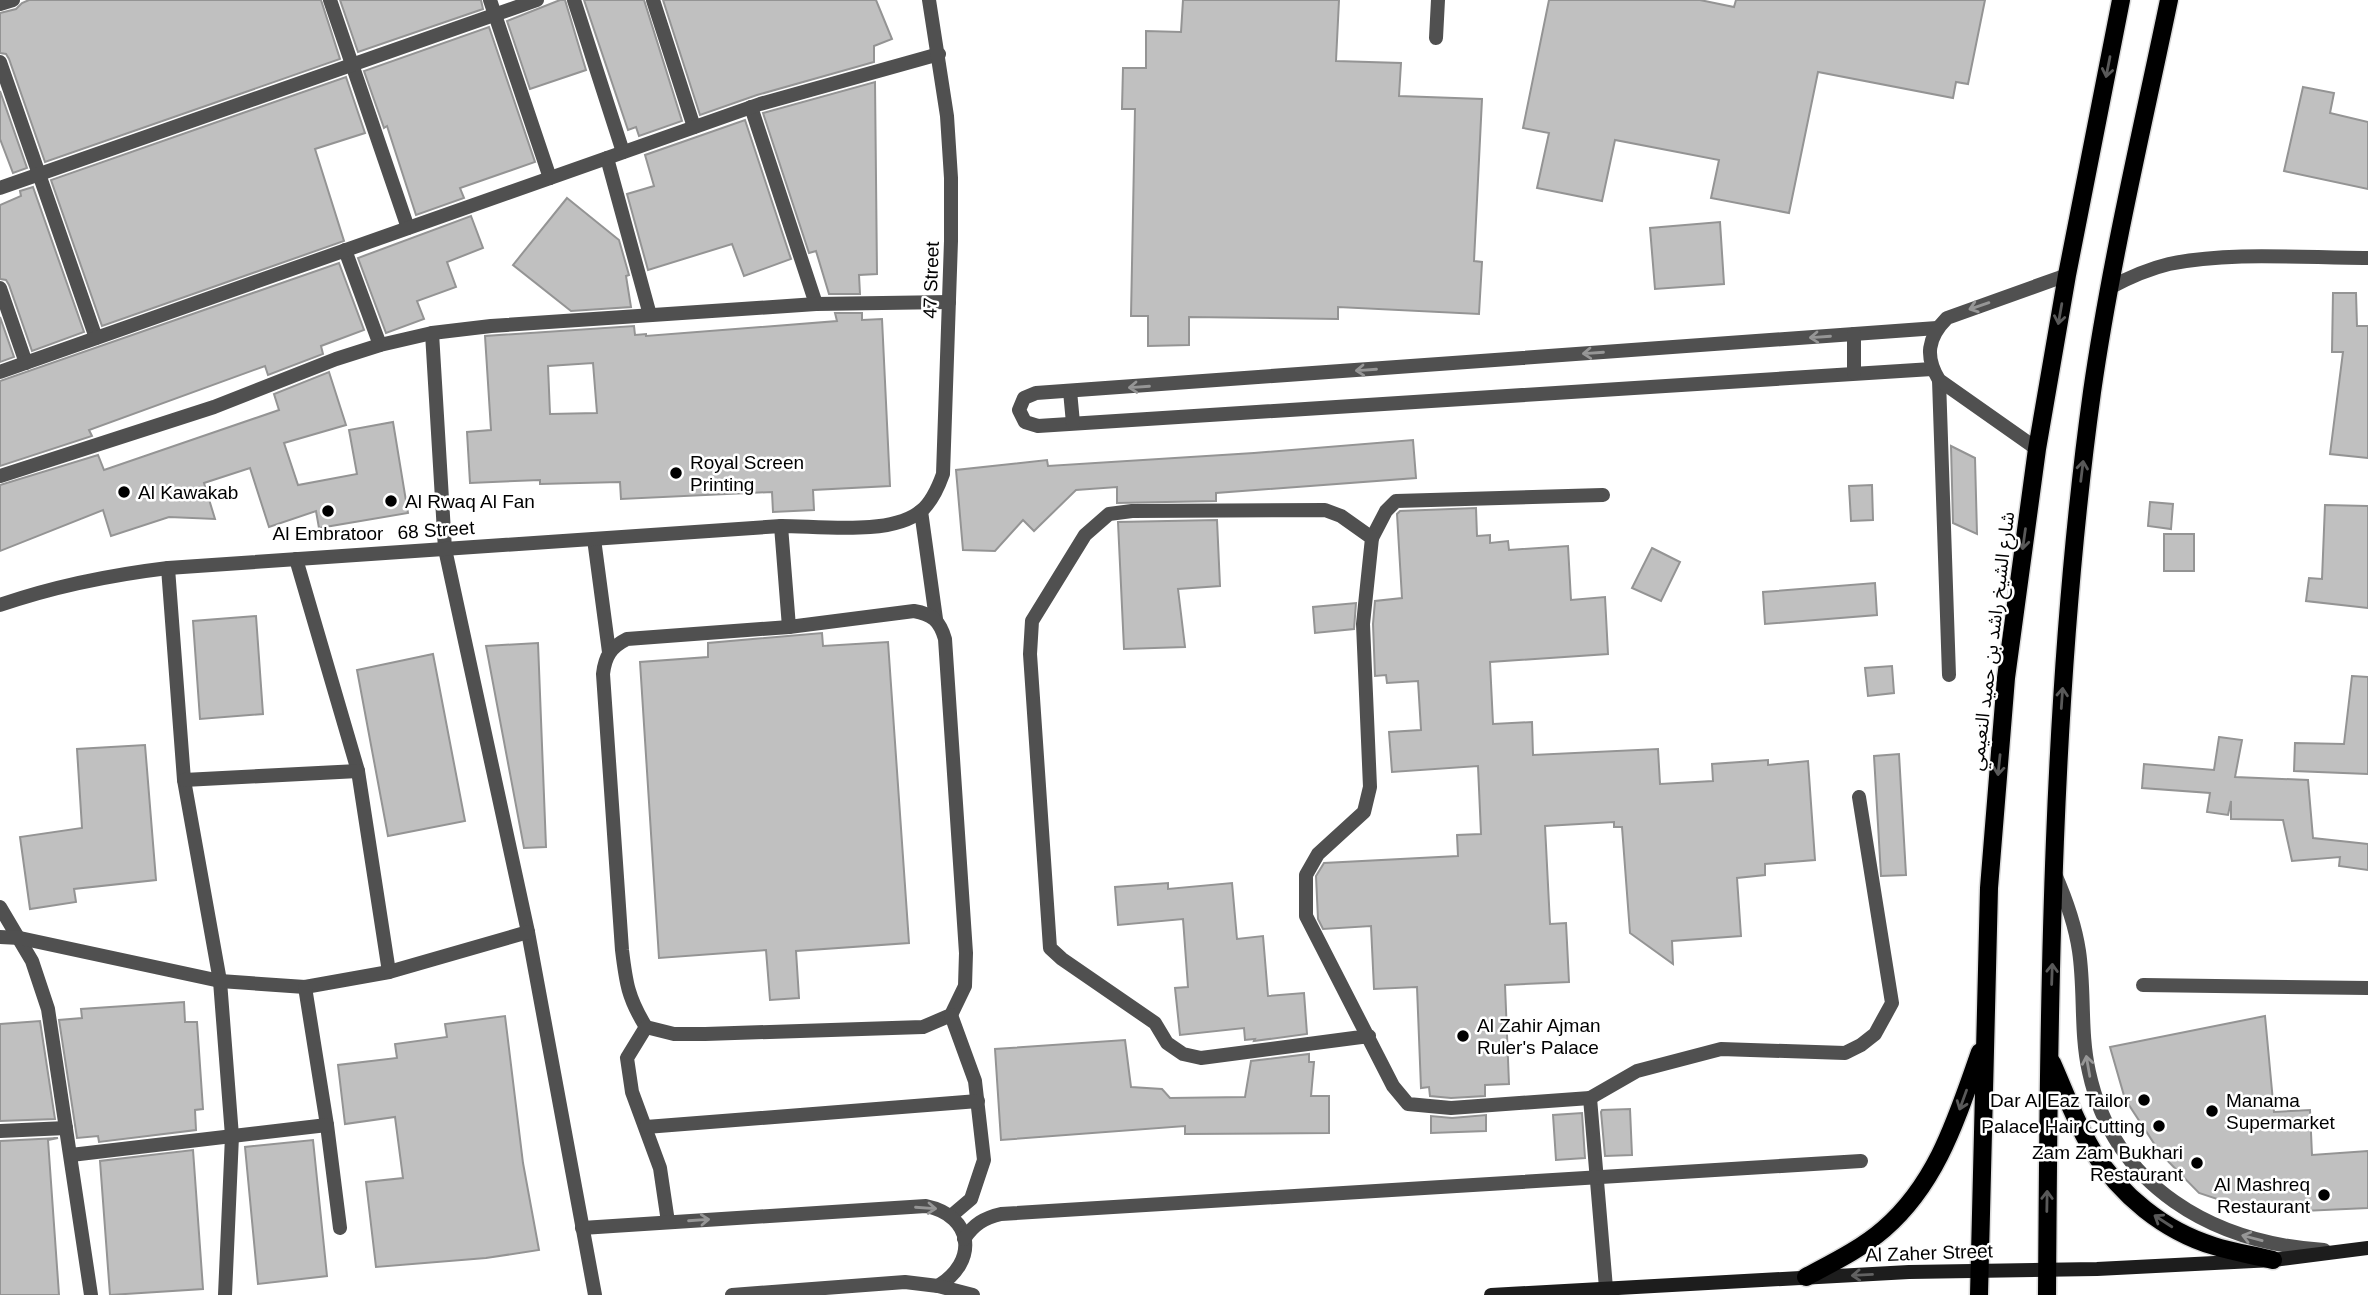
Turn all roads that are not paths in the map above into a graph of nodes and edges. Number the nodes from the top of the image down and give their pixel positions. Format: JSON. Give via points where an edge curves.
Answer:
{"nodes":[{"id":1,"x":13,"y":0,"type":"edge"},
{"id":2,"x":330,"y":0,"type":"edge"},
{"id":3,"x":490,"y":0,"type":"edge"},
{"id":4,"x":537,"y":0,"type":"edge"},
{"id":5,"x":574,"y":0,"type":"edge"},
{"id":6,"x":653,"y":0,"type":"edge"},
{"id":7,"x":929,"y":0,"type":"edge"},
{"id":8,"x":1438,"y":0,"type":"edge"},
{"id":9,"x":2121,"y":0,"type":"edge"},
{"id":10,"x":2169,"y":0,"type":"edge"},
{"id":11,"x":0,"y":4,"type":"edge"},
{"id":12,"x":495,"y":15,"type":"junction"},
{"id":13,"x":1436,"y":38,"type":"dead end"},
{"id":14,"x":939,"y":54,"type":"junction"},
{"id":15,"x":0,"y":62,"type":"edge"},
{"id":16,"x":351,"y":65,"type":"junction"},
{"id":17,"x":751,"y":107,"type":"junction"},
{"id":18,"x":694,"y":127,"type":"junction"},
{"id":19,"x":623,"y":152,"type":"junction"},
{"id":20,"x":607,"y":158,"type":"junction"},
{"id":21,"x":39,"y":175,"type":"junction"},
{"id":22,"x":550,"y":178,"type":"junction"},
{"id":23,"x":0,"y":188,"type":"edge"},
{"id":24,"x":408,"y":228,"type":"junction"},
{"id":25,"x":345,"y":250,"type":"junction"},
{"id":26,"x":2368,"y":258,"type":"edge"},
{"id":27,"x":2067,"y":275,"type":"junction"},
{"id":28,"x":0,"y":288,"type":"edge"},
{"id":29,"x":2109,"y":288,"type":"junction"},
{"id":30,"x":949,"y":302,"type":"junction"},
{"id":31,"x":816,"y":303,"type":"junction"},
{"id":32,"x":650,"y":315,"type":"junction"},
{"id":33,"x":1937,"y":328,"type":"junction"},
{"id":34,"x":432,"y":333,"type":"junction"},
{"id":35,"x":1854,"y":334,"type":"junction"},
{"id":36,"x":96,"y":338,"type":"junction"},
{"id":37,"x":380,"y":345,"type":"junction"},
{"id":38,"x":26,"y":363,"type":"junction"},
{"id":39,"x":0,"y":372,"type":"edge"},
{"id":40,"x":1854,"y":373,"type":"junction"},
{"id":41,"x":1935,"y":375,"type":"junction"},
{"id":42,"x":1070,"y":391,"type":"junction"},
{"id":43,"x":1073,"y":423,"type":"junction"},
{"id":44,"x":2037,"y":449,"type":"junction"},
{"id":45,"x":0,"y":476,"type":"edge"},
{"id":46,"x":1603,"y":495,"type":"dead end"},
{"id":47,"x":921,"y":512,"type":"junction"},
{"id":48,"x":780,"y":526,"type":"junction"},
{"id":49,"x":1372,"y":538,"type":"junction"},
{"id":50,"x":593,"y":539,"type":"junction"},
{"id":51,"x":445,"y":549,"type":"junction"},
{"id":52,"x":296,"y":559,"type":"junction"},
{"id":53,"x":168,"y":568,"type":"junction"},
{"id":54,"x":0,"y":605,"type":"edge"},
{"id":55,"x":936,"y":619,"type":"junction"},
{"id":56,"x":789,"y":627,"type":"junction"},
{"id":57,"x":609,"y":652,"type":"junction"},
{"id":58,"x":1949,"y":675,"type":"dead end"},
{"id":59,"x":358,"y":771,"type":"junction"},
{"id":60,"x":184,"y":780,"type":"junction"},
{"id":61,"x":1859,"y":797,"type":"dead end"},
{"id":62,"x":2055,"y":874,"type":"junction"},
{"id":63,"x":0,"y":906,"type":"edge"},
{"id":64,"x":528,"y":932,"type":"junction"},
{"id":65,"x":0,"y":937,"type":"edge"},
{"id":66,"x":20,"y":938,"type":"junction"},
{"id":67,"x":389,"y":972,"type":"junction"},
{"id":68,"x":220,"y":981,"type":"junction"},
{"id":69,"x":2143,"y":985,"type":"dead end"},
{"id":70,"x":305,"y":987,"type":"junction"},
{"id":71,"x":2368,"y":988,"type":"edge"},
{"id":72,"x":951,"y":1015,"type":"junction"},
{"id":73,"x":646,"y":1027,"type":"junction"},
{"id":74,"x":1368,"y":1036,"type":"junction"},
{"id":75,"x":1986,"y":1036,"type":"junction"},
{"id":76,"x":2049,"y":1056,"type":"junction"},
{"id":77,"x":1590,"y":1098,"type":"junction"},
{"id":78,"x":978,"y":1101,"type":"junction"},
{"id":79,"x":327,"y":1125,"type":"junction"},
{"id":80,"x":646,"y":1127,"type":"junction"},
{"id":81,"x":66,"y":1128,"type":"junction"},
{"id":82,"x":0,"y":1131,"type":"edge"},
{"id":83,"x":232,"y":1136,"type":"junction"},
{"id":84,"x":71,"y":1155,"type":"junction"},
{"id":85,"x":1861,"y":1161,"type":"dead end"},
{"id":86,"x":1597,"y":1176,"type":"junction"},
{"id":87,"x":951,"y":1216,"type":"junction"},
{"id":88,"x":668,"y":1222,"type":"junction"},
{"id":89,"x":340,"y":1228,"type":"dead end"},
{"id":90,"x":582,"y":1228,"type":"junction"},
{"id":91,"x":964,"y":1239,"type":"junction"},
{"id":92,"x":2368,"y":1248,"type":"edge"},
{"id":93,"x":2343,"y":1251,"type":"junction"},
{"id":94,"x":2273,"y":1260,"type":"junction"},
{"id":95,"x":2047,"y":1270,"type":"junction"},
{"id":96,"x":1979,"y":1271,"type":"junction"},
{"id":97,"x":1806,"y":1278,"type":"junction"},
{"id":98,"x":938,"y":1286,"type":"junction"},
{"id":99,"x":1606,"y":1289,"type":"junction"},
{"id":100,"x":91,"y":1295,"type":"edge"},
{"id":101,"x":225,"y":1295,"type":"edge"},
{"id":102,"x":595,"y":1295,"type":"edge"},
{"id":103,"x":732,"y":1295,"type":"edge"},
{"id":104,"x":973,"y":1295,"type":"edge"},
{"id":105,"x":1491,"y":1295,"type":"edge"},
{"id":106,"x":1979,"y":1295,"type":"edge"},
{"id":107,"x":2046,"y":1295,"type":"edge"}],
"edges":[{"from":1,"to":11,"type":"street"},
{"from":2,"to":16,"type":"street"},
{"from":3,"to":12,"type":"street"},
{"from":4,"to":12,"type":"street"},
{"from":5,"to":19,"type":"street"},
{"from":6,"to":18,"type":"street"},
{"from":7,"to":14,"type":"street","name":"47 Street"},
{"from":8,"to":13,"type":"street"},
{"from":9,"to":27,"type":"main road","name":"شارع الشيخ راشد بن حميد النعيمي","one_way":true},
{"from":10,"to":29,"type":"main road"},
{"from":12,"to":16,"type":"street"},
{"from":12,"to":22,"type":"street"},
{"from":14,"to":17,"type":"street"},
{"from":14,"to":30,"type":"street","name":"47 Street","via":[[951,178]]},
{"from":15,"to":21,"type":"street"},
{"from":16,"to":21,"type":"street"},
{"from":16,"to":24,"type":"street"},
{"from":17,"to":18,"type":"street"},
{"from":17,"to":31,"type":"street"},
{"from":18,"to":19,"type":"street"},
{"from":19,"to":20,"type":"street"},
{"from":20,"to":22,"type":"street"},
{"from":20,"to":32,"type":"street"},
{"from":21,"to":23,"type":"street"},
{"from":21,"to":36,"type":"street"},
{"from":22,"to":24,"type":"street"},
{"from":24,"to":25,"type":"street"},
{"from":25,"to":36,"type":"street"},
{"from":25,"to":37,"type":"street"},
{"from":26,"to":29,"type":"street","via":[[2198,260],[2168,264]]},
{"from":27,"to":33,"type":"street","one_way":true,"via":[[1959,313]]},
{"from":27,"to":44,"type":"main road","name":"شارع الشيخ راشد بن حميد النعيمي","one_way":true},
{"from":28,"to":38,"type":"street"},
{"from":62,"to":29,"type":"main road","one_way":true,"via":[[2069,600]]},
{"from":30,"to":31,"type":"street"},
{"from":30,"to":47,"type":"street","name":"47 Street","via":[[943,474],[935,495]]},
{"from":31,"to":32,"type":"street"},
{"from":32,"to":34,"type":"street"},
{"from":33,"to":35,"type":"street"},
{"from":33,"to":41,"type":"street","via":[[1929,355]]},
{"from":34,"to":37,"type":"street"},
{"from":34,"to":51,"type":"street"},
{"from":35,"to":40,"type":"street"},
{"from":35,"to":42,"type":"street","one_way":true},
{"from":36,"to":38,"type":"street"},
{"from":37,"to":45,"type":"street","via":[[214,407]]},
{"from":38,"to":39,"type":"street"},
{"from":40,"to":41,"type":"street"},
{"from":40,"to":43,"type":"street"},
{"from":41,"to":44,"type":"street"},
{"from":41,"to":58,"type":"street"},
{"from":42,"to":43,"type":"street"},
{"from":42,"to":43,"type":"street","via":[[1030,394],[1019,410],[1024,422],[1031,425]]},
{"from":44,"to":75,"type":"main road","name":"شارع الشيخ راشد بن حميد النعيمي","one_way":true,"via":[[2013,615],[1994,814]]},
{"from":46,"to":49,"type":"street","via":[[1396,501]]},
{"from":47,"to":48,"type":"street","name":"68 Street","via":[[902,523],[880,527]]},
{"from":47,"to":55,"type":"street"},
{"from":48,"to":50,"type":"street","name":"68 Street"},
{"from":48,"to":56,"type":"street"},
{"from":49,"to":74,"type":"street","via":[[1363,624],[1370,787],[1364,812],[1318,854],[1306,875],[1306,916]]},
{"from":49,"to":74,"type":"street","via":[[1325,510],[1110,514],[1085,535],[1032,621],[1030,654],[1050,948],[1154,1023],[1167,1044],[1183,1054],[1202,1058]]},
{"from":50,"to":51,"type":"street","name":"68 Street"},
{"from":50,"to":57,"type":"street"},
{"from":51,"to":52,"type":"street","name":"68 Street"},
{"from":51,"to":64,"type":"street"},
{"from":52,"to":53,"type":"street","name":"68 Street"},
{"from":52,"to":59,"type":"street"},
{"from":53,"to":54,"type":"street","name":"68 Street","via":[[56,587]]},
{"from":53,"to":60,"type":"street"},
{"from":55,"to":56,"type":"street","via":[[914,611]]},
{"from":55,"to":72,"type":"street","via":[[945,639],[967,953],[965,986]]},
{"from":56,"to":57,"type":"street","via":[[627,639]]},
{"from":57,"to":73,"type":"street","via":[[603,674],[622,950],[631,1003]]},
{"from":59,"to":60,"type":"street"},
{"from":59,"to":67,"type":"street"},
{"from":60,"to":68,"type":"street"},
{"from":61,"to":77,"type":"street","via":[[1892,1003],[1875,1034],[1844,1053],[1721,1049],[1637,1072]]},
{"from":76,"to":62,"type":"main road","one_way":true},
{"from":93,"to":62,"type":"street","one_way":true,"via":[[2283,1245],[2223,1230],[2168,1199],[2125,1154],[2101,1110],[2088,1071],[2079,952]]},
{"from":63,"to":66,"type":"street"},
{"from":64,"to":67,"type":"street"},
{"from":64,"to":90,"type":"street"},
{"from":65,"to":66,"type":"street"},
{"from":66,"to":68,"type":"street"},
{"from":66,"to":81,"type":"street","via":[[48,1009]]},
{"from":67,"to":70,"type":"street"},
{"from":68,"to":70,"type":"street"},
{"from":68,"to":83,"type":"street"},
{"from":69,"to":71,"type":"street"},
{"from":70,"to":79,"type":"street"},
{"from":72,"to":73,"type":"street","via":[[923,1027],[674,1034]]},
{"from":72,"to":78,"type":"street"},
{"from":73,"to":80,"type":"street","via":[[627,1058],[632,1093]]},
{"from":74,"to":77,"type":"street","via":[[1393,1086],[1408,1104],[1451,1108]]},
{"from":75,"to":96,"type":"main road","name":"شارع الشيخ راشد بن حميد النعيمي"},
{"from":75,"to":97,"type":"main road","one_way":true,"via":[[1947,1145],[1931,1175],[1883,1229]]},
{"from":94,"to":76,"type":"main road","one_way":true,"via":[[2185,1235],[2127,1194],[2093,1152]]},
{"from":95,"to":76,"type":"main road","one_way":true},
{"from":77,"to":86,"type":"street"},
{"from":78,"to":80,"type":"street"},
{"from":78,"to":87,"type":"street","via":[[984,1160],[971,1199]]},
{"from":79,"to":83,"type":"street"},
{"from":79,"to":89,"type":"street"},
{"from":80,"to":88,"type":"street","via":[[660,1168]]},
{"from":81,"to":82,"type":"street"},
{"from":81,"to":84,"type":"street"},
{"from":83,"to":84,"type":"street"},
{"from":83,"to":101,"type":"street"},
{"from":84,"to":100,"type":"street"},
{"from":85,"to":86,"type":"street"},
{"from":86,"to":91,"type":"street","via":[[1001,1214],[980,1221]]},
{"from":86,"to":99,"type":"street"},
{"from":88,"to":87,"type":"street","one_way":true,"via":[[926,1206]]},
{"from":87,"to":91,"type":"street"},
{"from":88,"to":90,"type":"street"},
{"from":90,"to":102,"type":"street"},
{"from":91,"to":98,"type":"street","via":[[960,1267]]},
{"from":92,"to":93,"type":"main road","name":"Al Zaher Street"},
{"from":93,"to":94,"type":"main road","name":"Al Zaher Street"},
{"from":94,"to":95,"type":"main road","name":"Al Zaher Street"},
{"from":95,"to":96,"type":"main road","name":"Al Zaher Street"},
{"from":95,"to":107,"type":"main road"},
{"from":96,"to":97,"type":"main road","name":"Al Zaher Street","one_way":true},
{"from":96,"to":106,"type":"main road","name":"شارع الشيخ راشد بن حميد النعيمي"},
{"from":97,"to":99,"type":"main road","name":"Al Zaher Street"},
{"from":98,"to":103,"type":"street","via":[[905,1282]]},
{"from":98,"to":104,"type":"street"},
{"from":99,"to":105,"type":"main road","name":"Al Zaher Street"}]}
